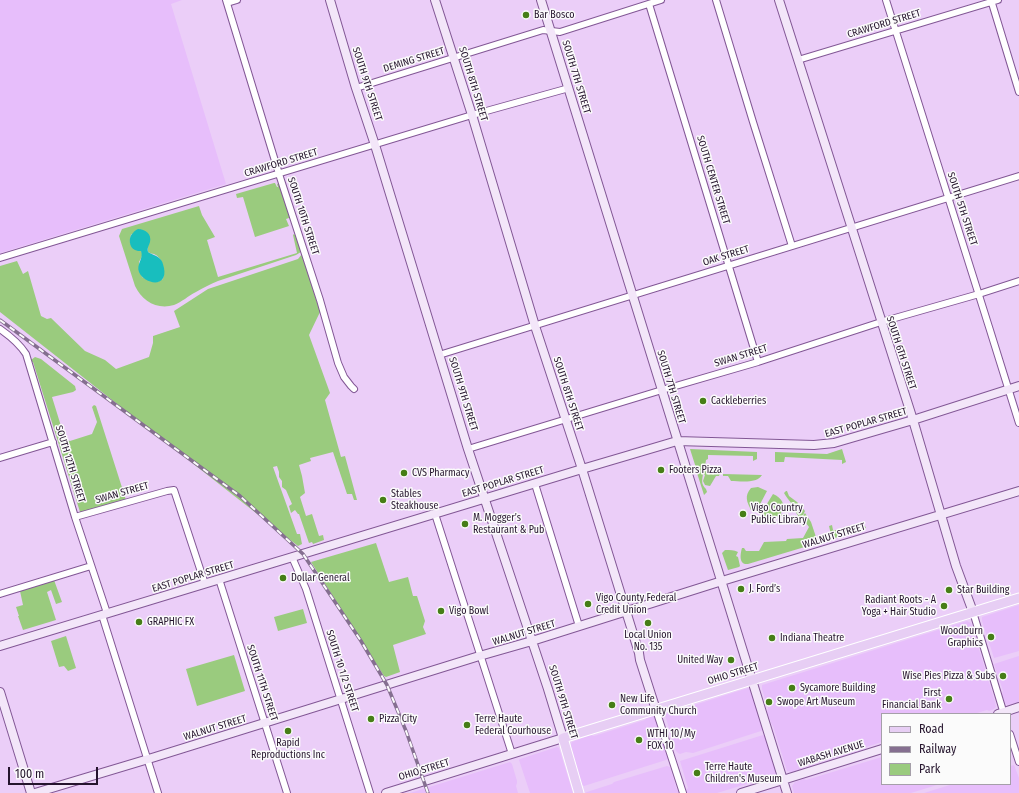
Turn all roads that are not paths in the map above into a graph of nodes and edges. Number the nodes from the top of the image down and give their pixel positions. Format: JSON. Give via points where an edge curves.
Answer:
{"nodes":[{"id":1,"x":237,"y":0,"type":"edge"},
{"id":2,"x":330,"y":0,"type":"edge"},
{"id":3,"x":435,"y":0,"type":"edge"},
{"id":4,"x":541,"y":0,"type":"edge"},
{"id":5,"x":660,"y":0,"type":"edge"},
{"id":6,"x":716,"y":0,"type":"edge"},
{"id":7,"x":779,"y":0,"type":"edge"},
{"id":8,"x":886,"y":0,"type":"edge"},
{"id":9,"x":998,"y":0,"type":"edge"},
{"id":10,"x":991,"y":1,"type":"edge"},
{"id":11,"x":227,"y":2,"type":"edge"},
{"id":12,"x":649,"y":4,"type":"junction"},
{"id":13,"x":551,"y":31,"type":"junction"},
{"id":14,"x":895,"y":31,"type":"junction"},
{"id":15,"x":454,"y":58,"type":"junction"},
{"id":16,"x":798,"y":60,"type":"junction"},
{"id":17,"x":1016,"y":71,"type":"edge"},
{"id":18,"x":356,"y":88,"type":"junction"},
{"id":19,"x":569,"y":88,"type":"junction"},
{"id":20,"x":1019,"y":92,"type":"edge"},
{"id":21,"x":472,"y":115,"type":"junction"},
{"id":22,"x":375,"y":144,"type":"junction"},
{"id":23,"x":279,"y":174,"type":"junction"},
{"id":24,"x":1019,"y":176,"type":"edge"},
{"id":25,"x":948,"y":198,"type":"junction"},
{"id":26,"x":851,"y":228,"type":"junction"},
{"id":27,"x":792,"y":246,"type":"junction"},
{"id":28,"x":0,"y":258,"type":"edge"},
{"id":29,"x":728,"y":266,"type":"junction"},
{"id":30,"x":1019,"y":281,"type":"edge"},
{"id":31,"x":979,"y":294,"type":"junction"},
{"id":32,"x":632,"y":295,"type":"junction"},
{"id":33,"x":881,"y":322,"type":"junction"},
{"id":34,"x":535,"y":326,"type":"junction"},
{"id":35,"x":0,"y":329,"type":"edge"},
{"id":36,"x":440,"y":355,"type":"junction"},
{"id":37,"x":758,"y":362,"type":"junction"},
{"id":38,"x":1019,"y":386,"type":"edge"},
{"id":39,"x":354,"y":389,"type":"dead end"},
{"id":40,"x":1008,"y":389,"type":"junction"},
{"id":41,"x":662,"y":390,"type":"junction"},
{"id":42,"x":566,"y":420,"type":"junction"},
{"id":43,"x":913,"y":420,"type":"junction"},
{"id":44,"x":1019,"y":423,"type":"edge"},
{"id":45,"x":677,"y":441,"type":"junction"},
{"id":46,"x":53,"y":442,"type":"junction"},
{"id":47,"x":468,"y":449,"type":"junction"},
{"id":48,"x":0,"y":458,"type":"edge"},
{"id":49,"x":582,"y":469,"type":"junction"},
{"id":50,"x":535,"y":484,"type":"junction"},
{"id":51,"x":1019,"y":491,"type":"edge"},
{"id":52,"x":484,"y":499,"type":"junction"},
{"id":53,"x":436,"y":514,"type":"junction"},
{"id":54,"x":940,"y":514,"type":"junction"},
{"id":55,"x":75,"y":517,"type":"junction"},
{"id":56,"x":292,"y":557,"type":"junction"},
{"id":57,"x":91,"y":566,"type":"junction"},
{"id":58,"x":219,"y":579,"type":"junction"},
{"id":59,"x":722,"y":581,"type":"junction"},
{"id":60,"x":205,"y":584,"type":"junction"},
{"id":61,"x":0,"y":594,"type":"edge"},
{"id":62,"x":1019,"y":598,"type":"edge"},
{"id":63,"x":627,"y":611,"type":"junction"},
{"id":64,"x":973,"y":612,"type":"junction"},
{"id":65,"x":104,"y":614,"type":"junction"},
{"id":66,"x":579,"y":626,"type":"junction"},
{"id":67,"x":532,"y":641,"type":"junction"},
{"id":68,"x":0,"y":646,"type":"edge"},
{"id":69,"x":481,"y":656,"type":"junction"},
{"id":70,"x":752,"y":680,"type":"junction"},
{"id":71,"x":0,"y":692,"type":"edge"},
{"id":72,"x":340,"y":700,"type":"junction"},
{"id":73,"x":1019,"y":707,"type":"edge"},
{"id":74,"x":656,"y":710,"type":"junction"},
{"id":75,"x":1001,"y":713,"type":"edge"},
{"id":76,"x":265,"y":723,"type":"junction"},
{"id":77,"x":1011,"y":737,"type":"edge"},
{"id":78,"x":563,"y":738,"type":"junction"},
{"id":79,"x":881,"y":749,"type":"edge"},
{"id":80,"x":512,"y":754,"type":"junction"},
{"id":81,"x":148,"y":759,"type":"junction"},
{"id":82,"x":1019,"y":762,"type":"edge"},
{"id":83,"x":783,"y":780,"type":"junction"},
{"id":84,"x":31,"y":793,"type":"edge"},
{"id":85,"x":35,"y":793,"type":"edge"},
{"id":86,"x":158,"y":793,"type":"edge"},
{"id":87,"x":287,"y":793,"type":"edge"},
{"id":88,"x":370,"y":793,"type":"edge"},
{"id":89,"x":386,"y":793,"type":"edge"},
{"id":90,"x":579,"y":793,"type":"edge"},
{"id":91,"x":683,"y":793,"type":"edge"},
{"id":92,"x":741,"y":793,"type":"edge"},
{"id":93,"x":787,"y":793,"type":"edge"}],
"edges":[{"from":1,"to":11,"type":"street"},
{"from":2,"to":18,"type":"street","name":"SOUTH 9TH STREET"},
{"from":3,"to":15,"type":"street","name":"SOUTH 8TH STREET"},
{"from":4,"to":13,"type":"street","name":"SOUTH 7TH STREET"},
{"from":5,"to":12,"type":"street","name":"DEMING STREET"},
{"from":6,"to":27,"type":"street"},
{"from":7,"to":16,"type":"street","name":"SOUTH 6TH STREET"},
{"from":8,"to":14,"type":"street","name":"SOUTH 5TH STREET"},
{"from":9,"to":10,"type":"street","name":"CRAWFORD STREET"},
{"from":10,"to":14,"type":"street","name":"CRAWFORD STREET"},
{"from":10,"to":17,"type":"street"},
{"from":11,"to":23,"type":"street","name":"SOUTH 10TH STREET"},
{"from":12,"to":13,"type":"street","name":"DEMING STREET","via":[[560,32]]},
{"from":12,"to":29,"type":"street","name":"SOUTH CENTER STREET"},
{"from":13,"to":15,"type":"street","name":"DEMING STREET","via":[[543,30]]},
{"from":13,"to":19,"type":"street","name":"SOUTH 7TH STREET"},
{"from":14,"to":16,"type":"street","name":"CRAWFORD STREET"},
{"from":14,"to":25,"type":"street","name":"SOUTH 5TH STREET"},
{"from":15,"to":18,"type":"street","name":"DEMING STREET"},
{"from":15,"to":21,"type":"street","name":"SOUTH 8TH STREET"},
{"from":16,"to":26,"type":"street","name":"SOUTH 6TH STREET"},
{"from":17,"to":20,"type":"street"},
{"from":18,"to":22,"type":"street","name":"SOUTH 9TH STREET"},
{"from":19,"to":21,"type":"street","name":"CRAWFORD STREET"},
{"from":19,"to":32,"type":"street","name":"SOUTH 7TH STREET"},
{"from":21,"to":22,"type":"street","name":"CRAWFORD STREET"},
{"from":21,"to":34,"type":"street","name":"SOUTH 8TH STREET"},
{"from":22,"to":23,"type":"street","name":"CRAWFORD STREET"},
{"from":22,"to":36,"type":"street","name":"SOUTH 9TH STREET"},
{"from":23,"to":28,"type":"street","name":"CRAWFORD STREET"},
{"from":23,"to":39,"type":"street","name":"SOUTH 10TH STREET","via":[[338,363],[344,377]]},
{"from":24,"to":25,"type":"street","name":"OAK STREET"},
{"from":25,"to":26,"type":"street","name":"OAK STREET"},
{"from":25,"to":31,"type":"street","name":"SOUTH 5TH STREET"},
{"from":26,"to":27,"type":"street","name":"OAK STREET"},
{"from":26,"to":33,"type":"street","name":"SOUTH 6TH STREET"},
{"from":27,"to":29,"type":"street","name":"OAK STREET"},
{"from":29,"to":32,"type":"street","name":"OAK STREET"},
{"from":29,"to":37,"type":"street","name":"SOUTH CENTER STREET"},
{"from":30,"to":31,"type":"street","name":"SWAN STREET"},
{"from":31,"to":33,"type":"street","name":"SWAN STREET"},
{"from":31,"to":40,"type":"street","name":"SOUTH 5TH STREET"},
{"from":32,"to":34,"type":"street","name":"OAK STREET"},
{"from":32,"to":41,"type":"street","name":"SOUTH 7TH STREET"},
{"from":33,"to":37,"type":"street","name":"SWAN STREET"},
{"from":33,"to":43,"type":"street","name":"SOUTH 6TH STREET"},
{"from":34,"to":36,"type":"street","name":"OAK STREET"},
{"from":34,"to":42,"type":"street","name":"SOUTH 8TH STREET"},
{"from":35,"to":46,"type":"street","name":"SOUTH 12TH STREET","via":[[26,354]]},
{"from":36,"to":47,"type":"street","name":"SOUTH 9TH STREET"},
{"from":37,"to":41,"type":"street","name":"SWAN STREET"},
{"from":38,"to":40,"type":"street","name":"EAST POPLAR STREET"},
{"from":40,"to":43,"type":"street","name":"EAST POPLAR STREET"},
{"from":40,"to":44,"type":"street","name":"SOUTH 5TH STREET"},
{"from":41,"to":42,"type":"street","name":"SWAN STREET"},
{"from":41,"to":45,"type":"street","name":"SOUTH 7TH STREET"},
{"from":42,"to":47,"type":"street","name":"SWAN STREET"},
{"from":42,"to":49,"type":"street","name":"SOUTH 8TH STREET"},
{"from":43,"to":45,"type":"street","name":"EAST POPLAR STREET","via":[[825,445]]},
{"from":43,"to":54,"type":"street","name":"SOUTH 6TH STREET"},
{"from":45,"to":49,"type":"street","name":"EAST POPLAR STREET"},
{"from":45,"to":59,"type":"street","name":"SOUTH 7TH STREET"},
{"from":46,"to":48,"type":"street"},
{"from":46,"to":55,"type":"street","name":"SOUTH 12TH STREET"},
{"from":47,"to":52,"type":"street","name":"SOUTH 9TH STREET"},
{"from":49,"to":50,"type":"street","name":"EAST POPLAR STREET"},
{"from":49,"to":63,"type":"street","name":"SOUTH 8TH STREET"},
{"from":50,"to":52,"type":"street","name":"EAST POPLAR STREET"},
{"from":50,"to":66,"type":"street"},
{"from":51,"to":54,"type":"street","name":"WALNUT STREET"},
{"from":52,"to":53,"type":"street","name":"EAST POPLAR STREET"},
{"from":52,"to":67,"type":"street","name":"SOUTH 9TH STREET"},
{"from":53,"to":56,"type":"street","name":"EAST POPLAR STREET"},
{"from":53,"to":69,"type":"street"},
{"from":54,"to":59,"type":"street","name":"WALNUT STREET"},
{"from":54,"to":64,"type":"street","name":"SOUTH 6TH STREET"},
{"from":55,"to":57,"type":"street","name":"SOUTH 12TH STREET"},
{"from":55,"to":60,"type":"street","name":"SWAN STREET","via":[[174,490]]},
{"from":56,"to":58,"type":"street","name":"EAST POPLAR STREET"},
{"from":56,"to":72,"type":"street","name":"SOUTH 10 1/2 STREET","via":[[306,589]]},
{"from":57,"to":61,"type":"street"},
{"from":57,"to":65,"type":"street","name":"SOUTH 12TH STREET"},
{"from":58,"to":60,"type":"street","name":"EAST POPLAR STREET"},
{"from":58,"to":76,"type":"street","name":"SOUTH 11TH STREET"},
{"from":59,"to":63,"type":"street","name":"WALNUT STREET"},
{"from":59,"to":70,"type":"street","name":"SOUTH 7TH STREET"},
{"from":60,"to":65,"type":"street","name":"EAST POPLAR STREET"},
{"from":62,"to":64,"type":"main road","name":"OHIO STREET"},
{"from":63,"to":66,"type":"street","name":"WALNUT STREET"},
{"from":63,"to":74,"type":"street","name":"SOUTH 8TH STREET"},
{"from":64,"to":70,"type":"main road","name":"OHIO STREET"},
{"from":64,"to":75,"type":"street","name":"SOUTH 6TH STREET"},
{"from":65,"to":68,"type":"street","name":"EAST POPLAR STREET"},
{"from":65,"to":81,"type":"street","name":"SOUTH 12TH STREET"},
{"from":66,"to":67,"type":"street","name":"WALNUT STREET"},
{"from":67,"to":69,"type":"street","name":"WALNUT STREET"},
{"from":67,"to":78,"type":"street","name":"SOUTH 9TH STREET"},
{"from":69,"to":72,"type":"street","name":"WALNUT STREET"},
{"from":69,"to":80,"type":"street"},
{"from":70,"to":74,"type":"main road","name":"OHIO STREET"},
{"from":70,"to":83,"type":"street","name":"SOUTH 7TH STREET"},
{"from":71,"to":84,"type":"street"},
{"from":72,"to":76,"type":"street","name":"WALNUT STREET"},
{"from":72,"to":88,"type":"street","name":"SOUTH 10 1/2 STREET"},
{"from":73,"to":75,"type":"street"},
{"from":74,"to":78,"type":"main road","name":"OHIO STREET"},
{"from":74,"to":91,"type":"street","name":"SOUTH 8TH STREET"},
{"from":76,"to":81,"type":"street","name":"WALNUT STREET"},
{"from":76,"to":87,"type":"street","name":"SOUTH 11TH STREET"},
{"from":77,"to":82,"type":"street"},
{"from":78,"to":80,"type":"street","name":"OHIO STREET"},
{"from":78,"to":90,"type":"main road","name":"SOUTH 9TH STREET"},
{"from":79,"to":83,"type":"street","name":"WABASH AVENUE"},
{"from":80,"to":89,"type":"street","name":"OHIO STREET"},
{"from":81,"to":85,"type":"street","name":"WALNUT STREET"},
{"from":81,"to":86,"type":"street","name":"SOUTH 12TH STREET"},
{"from":83,"to":92,"type":"street","name":"WABASH AVENUE"},
{"from":83,"to":93,"type":"street","name":"SOUTH 7TH STREET"}]}
